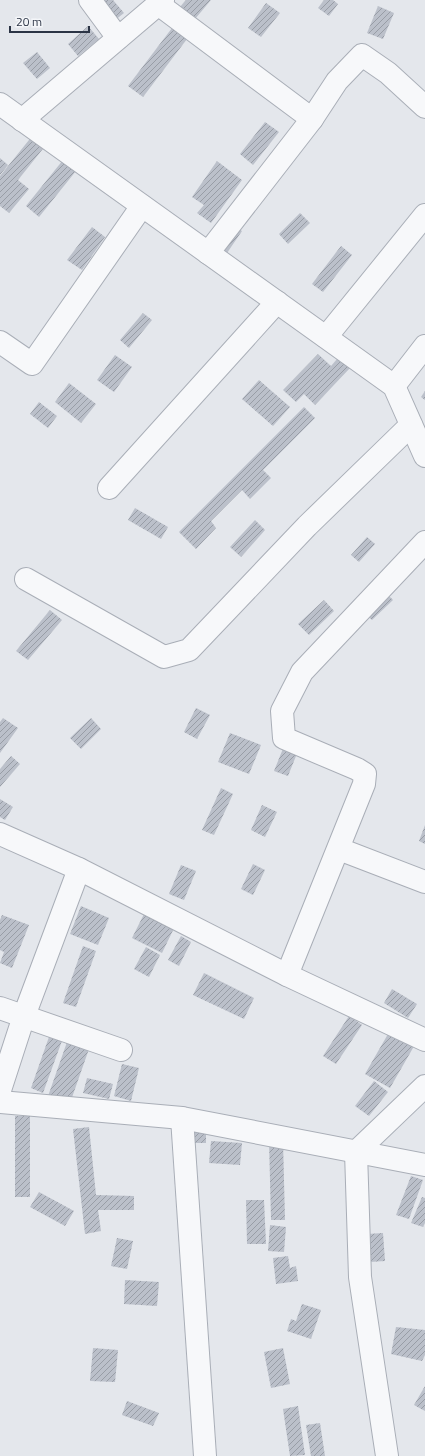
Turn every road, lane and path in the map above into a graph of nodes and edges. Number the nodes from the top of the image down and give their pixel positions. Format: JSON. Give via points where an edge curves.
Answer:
{"nodes":[{"id":1,"x":90,"y":0,"type":"edge"},
{"id":2,"x":160,"y":2,"type":"edge"},
{"id":3,"x":118,"y":38,"type":"junction"},
{"id":4,"x":0,"y":104,"type":"edge"},
{"id":5,"x":425,"y":107,"type":"edge"},
{"id":6,"x":312,"y":119,"type":"junction"},
{"id":7,"x":22,"y":120,"type":"junction"},
{"id":8,"x":142,"y":206,"type":"junction"},
{"id":9,"x":425,"y":214,"type":"edge"},
{"id":10,"x":208,"y":253,"type":"junction"},
{"id":11,"x":277,"y":302,"type":"junction"},
{"id":12,"x":326,"y":337,"type":"junction"},
{"id":13,"x":0,"y":342,"type":"edge"},
{"id":14,"x":425,"y":346,"type":"edge"},
{"id":15,"x":394,"y":386,"type":"junction"},
{"id":16,"x":411,"y":425,"type":"junction"},
{"id":17,"x":425,"y":456,"type":"edge"},
{"id":18,"x":109,"y":488,"type":"dead end"},
{"id":19,"x":425,"y":542,"type":"edge"},
{"id":20,"x":26,"y":579,"type":"dead end"},
{"id":21,"x":0,"y":834,"type":"edge"},
{"id":22,"x":339,"y":848,"type":"junction"},
{"id":23,"x":79,"y":869,"type":"junction"},
{"id":24,"x":425,"y":882,"type":"edge"},
{"id":25,"x":287,"y":975,"type":"junction"},
{"id":26,"x":0,"y":1008,"type":"edge"},
{"id":27,"x":24,"y":1016,"type":"junction"},
{"id":28,"x":425,"y":1040,"type":"edge"},
{"id":29,"x":121,"y":1050,"type":"dead end"},
{"id":30,"x":425,"y":1086,"type":"edge"},
{"id":31,"x":0,"y":1090,"type":"edge"},
{"id":32,"x":0,"y":1102,"type":"edge"},
{"id":33,"x":182,"y":1118,"type":"junction"},
{"id":34,"x":356,"y":1152,"type":"junction"},
{"id":35,"x":425,"y":1165,"type":"edge"},
{"id":36,"x":205,"y":1456,"type":"edge"},
{"id":37,"x":387,"y":1456,"type":"edge"}],
"edges":[{"from":1,"to":3,"type":"street"},
{"from":2,"to":3,"type":"street"},
{"from":2,"to":6,"type":"street"},
{"from":3,"to":7,"type":"street"},
{"from":4,"to":7,"type":"street"},
{"from":5,"to":6,"type":"street","via":[[388,73],[362,56],[337,81]]},
{"from":6,"to":10,"type":"street"},
{"from":7,"to":8,"type":"street"},
{"from":8,"to":10,"type":"street"},
{"from":8,"to":13,"type":"street","via":[[32,364]]},
{"from":9,"to":12,"type":"street"},
{"from":10,"to":11,"type":"street"},
{"from":11,"to":12,"type":"street"},
{"from":11,"to":18,"type":"street"},
{"from":12,"to":15,"type":"street"},
{"from":14,"to":15,"type":"street"},
{"from":15,"to":16,"type":"street"},
{"from":16,"to":17,"type":"street"},
{"from":16,"to":20,"type":"street","via":[[307,526],[190,650],[164,657]]},
{"from":19,"to":22,"type":"street","via":[[302,672],[282,711],[284,738],[365,774],[364,784]]},
{"from":21,"to":23,"type":"street"},
{"from":22,"to":24,"type":"street"},
{"from":22,"to":25,"type":"street"},
{"from":23,"to":25,"type":"street"},
{"from":23,"to":27,"type":"street"},
{"from":25,"to":28,"type":"street"},
{"from":26,"to":27,"type":"street"},
{"from":27,"to":29,"type":"street"},
{"from":27,"to":31,"type":"street"},
{"from":30,"to":34,"type":"street"},
{"from":32,"to":33,"type":"street"},
{"from":33,"to":34,"type":"street"},
{"from":33,"to":36,"type":"street"},
{"from":34,"to":35,"type":"street"},
{"from":34,"to":37,"type":"street","via":[[360,1278]]}]}
